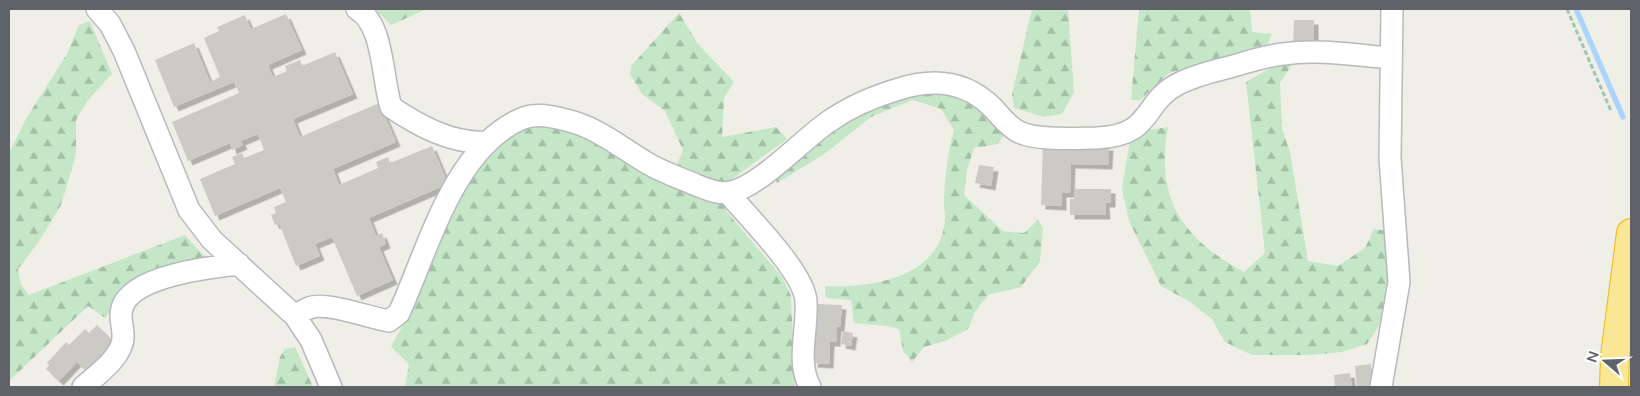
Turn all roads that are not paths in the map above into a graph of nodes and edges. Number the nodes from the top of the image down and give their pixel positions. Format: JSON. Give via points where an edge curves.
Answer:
{"nodes":[{"id":1,"x":97,"y":9,"type":"edge"},
{"id":2,"x":357,"y":9,"type":"edge"},
{"id":3,"x":1392,"y":9,"type":"edge"},
{"id":4,"x":1391,"y":58,"type":"junction"},
{"id":5,"x":487,"y":142,"type":"junction"},
{"id":6,"x":728,"y":193,"type":"junction"},
{"id":7,"x":1631,"y":233,"type":"edge"},
{"id":8,"x":239,"y":264,"type":"junction"},
{"id":9,"x":295,"y":316,"type":"junction"},
{"id":10,"x":83,"y":387,"type":"edge"},
{"id":11,"x":331,"y":387,"type":"edge"},
{"id":12,"x":810,"y":387,"type":"edge"},
{"id":13,"x":1381,"y":387,"type":"edge"},
{"id":14,"x":1614,"y":387,"type":"edge"}],
"edges":[{"from":1,"to":8,"type":"street","via":[[110,24],[124,51],[189,210],[212,240]]},
{"from":2,"to":5,"type":"street","via":[[374,29],[391,107],[449,138],[471,143]]},
{"from":3,"to":4,"type":"street"},
{"from":4,"to":6,"type":"street","via":[[1314,52],[1282,54],[1221,69],[1177,84],[1140,125],[1126,134],[1099,138],[1039,137],[1019,132],[969,89],[956,84],[916,84],[847,111],[828,122],[757,179]]},
{"from":4,"to":13,"type":"street","via":[[1390,158],[1399,282]]},
{"from":5,"to":6,"type":"street","via":[[524,117],[546,114],[603,133],[648,164],[715,192]]},
{"from":5,"to":9,"type":"street","via":[[450,193],[399,313],[390,321],[338,308],[310,307]]},
{"from":6,"to":12,"type":"street","via":[[800,281],[806,299],[802,364]]},
{"from":7,"to":14,"type":"highway"},
{"from":8,"to":9,"type":"street"},
{"from":8,"to":10,"type":"street","via":[[196,269],[145,285],[132,295],[122,307],[122,348]]},
{"from":9,"to":11,"type":"street","via":[[311,340]]}]}
